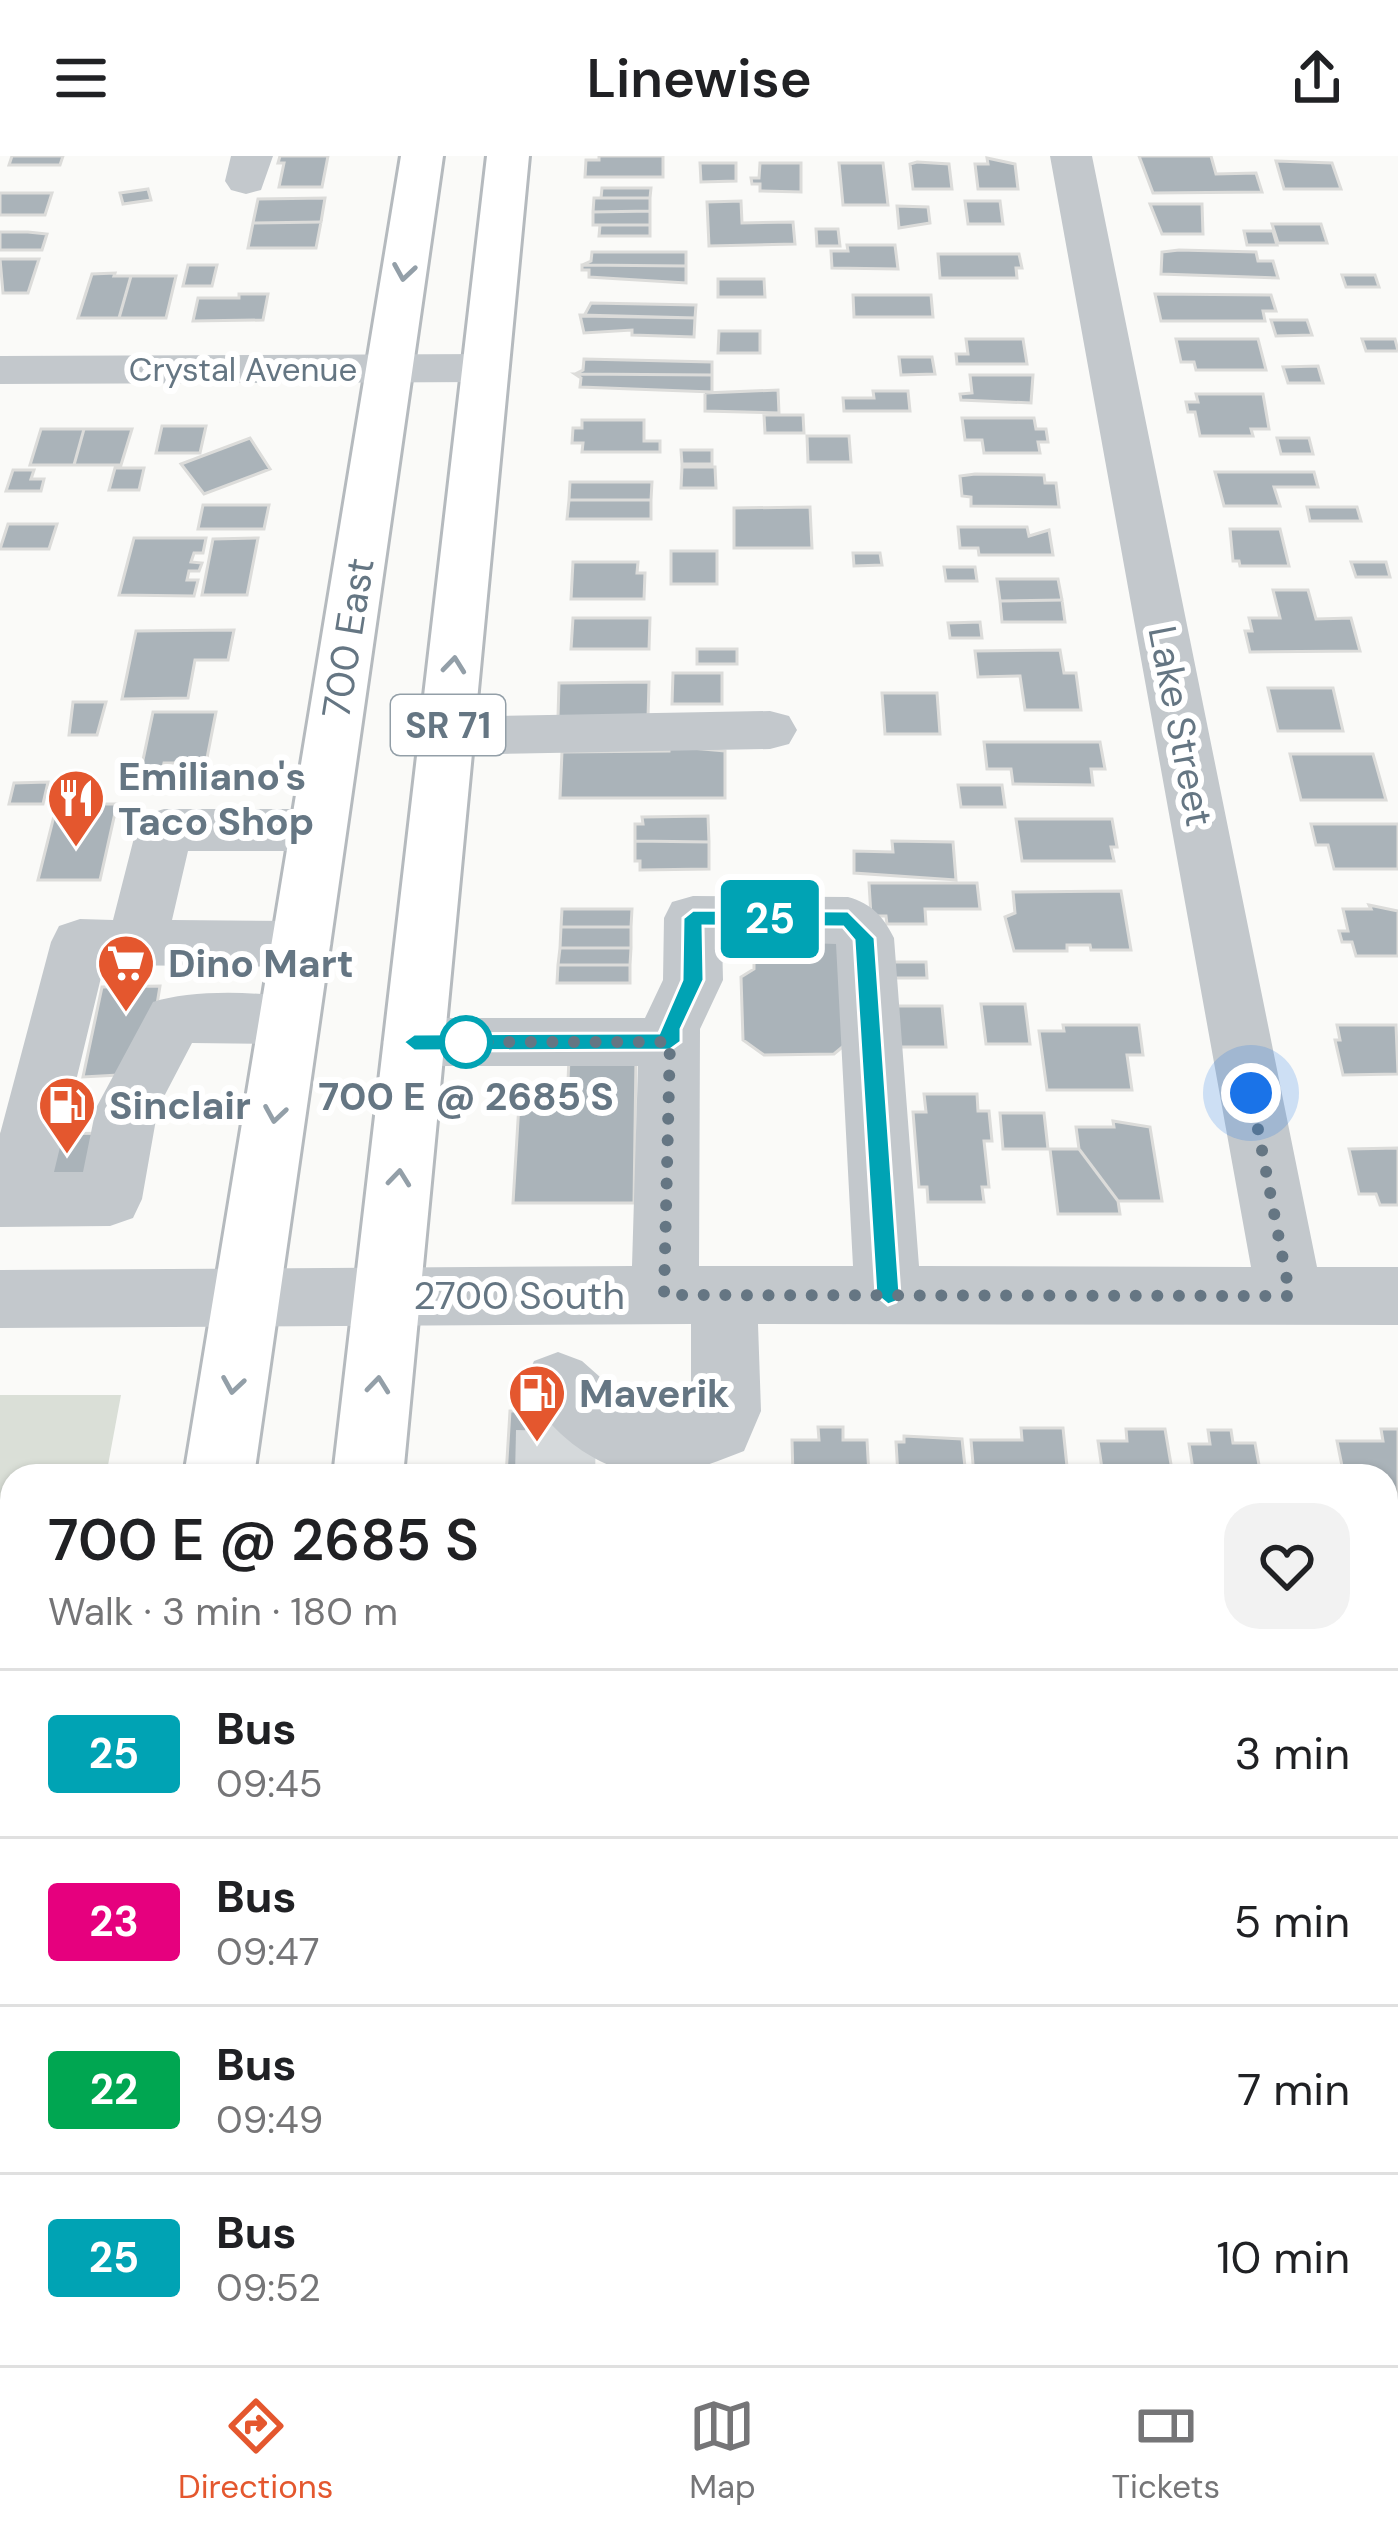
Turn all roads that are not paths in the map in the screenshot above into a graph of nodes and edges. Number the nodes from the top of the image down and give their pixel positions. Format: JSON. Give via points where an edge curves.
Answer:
{"nodes":[{"id":1,"x":422,"y":156,"type":"edge"},
{"id":2,"x":508,"y":156,"type":"edge"},
{"id":3,"x":1072,"y":156,"type":"edge"},
{"id":4,"x":486,"y":368,"type":"junction"},
{"id":5,"x":389,"y":369,"type":"junction"},
{"id":6,"x":0,"y":370,"type":"edge"},
{"id":7,"x":770,"y":730,"type":"dead end"},
{"id":8,"x":446,"y":736,"type":"junction"},
{"id":9,"x":318,"y":830,"type":"junction"},
{"id":10,"x":164,"y":943,"type":"junction"},
{"id":11,"x":301,"y":944,"type":"junction"},
{"id":12,"x":175,"y":1019,"type":"junction"},
{"id":13,"x":289,"y":1021,"type":"junction"},
{"id":14,"x":414,"y":1042,"type":"junction"},
{"id":15,"x":670,"y":1042,"type":"junction"},
{"id":16,"x":61,"y":1108,"type":"edge"},
{"id":17,"x":25,"y":1200,"type":"edge"},
{"id":18,"x":248,"y":1294,"type":"junction"},
{"id":19,"x":387,"y":1295,"type":"junction"},
{"id":20,"x":561,"y":1295,"type":"junction"},
{"id":21,"x":694,"y":1295,"type":"junction"},
{"id":22,"x":888,"y":1295,"type":"junction"},
{"id":23,"x":1290,"y":1296,"type":"junction"},
{"id":24,"x":1398,"y":1296,"type":"edge"},
{"id":25,"x":2,"y":1299,"type":"edge"},
{"id":26,"x":221,"y":1464,"type":"edge"},
{"id":27,"x":369,"y":1464,"type":"edge"}],
"edges":[{"from":1,"to":5,"type":"main road","name":"700 East","number":"SR 71","one_way":true},
{"from":2,"to":4,"type":"main road","number":"SR 71"},
{"from":3,"to":23,"type":"street","name":"Lake Street"},
{"from":4,"to":5,"type":"street","name":"Crystal Avenue"},
{"from":8,"to":4,"type":"main road","number":"SR 71","one_way":true},
{"from":5,"to":6,"type":"street","name":"Crystal Avenue"},
{"from":5,"to":9,"type":"main road","name":"700 East","number":"SR 71"},
{"from":7,"to":8,"type":"street"},
{"from":8,"to":14,"type":"main road","number":"SR 71"},
{"from":9,"to":10,"type":"street","via":[[164,830]]},
{"from":9,"to":11,"type":"main road","name":"700 East","number":"SR 71"},
{"from":10,"to":11,"type":"street"},
{"from":10,"to":12,"type":"street"},
{"from":10,"to":16,"type":"street","via":[[80,942]]},
{"from":11,"to":13,"type":"main road","name":"700 East","number":"SR 71"},
{"from":12,"to":13,"type":"street"},
{"from":12,"to":16,"type":"street"},
{"from":13,"to":18,"type":"main road","name":"700 East","number":"SR 71","one_way":true},
{"from":14,"to":15,"type":"street"},
{"from":19,"to":14,"type":"main road","number":"SR 71","one_way":true},
{"from":15,"to":21,"type":"street"},
{"from":15,"to":22,"type":"street","via":[[693,980],[693,918],[848,919],[865,938]]},
{"from":16,"to":17,"type":"street"},
{"from":16,"to":17,"type":"street","via":[[110,1199]]},
{"from":17,"to":25,"type":"street"},
{"from":18,"to":19,"type":"street","name":"2700 South"},
{"from":18,"to":25,"type":"street","name":"2700 South"},
{"from":18,"to":26,"type":"main road","name":"700 East","number":"SR 71","one_way":true},
{"from":19,"to":20,"type":"street","name":"2700 South"},
{"from":27,"to":19,"type":"main road","number":"SR 71","one_way":true},
{"from":20,"to":21,"type":"street","name":"2700 South"},
{"from":20,"to":21,"type":"street","via":[[557,1397],[608,1433],[649,1444],[719,1430],[726,1411]]},
{"from":21,"to":22,"type":"street","name":"2700 South"},
{"from":22,"to":23,"type":"street","name":"2700 South"},
{"from":23,"to":24,"type":"street","name":"2700 South"}]}
